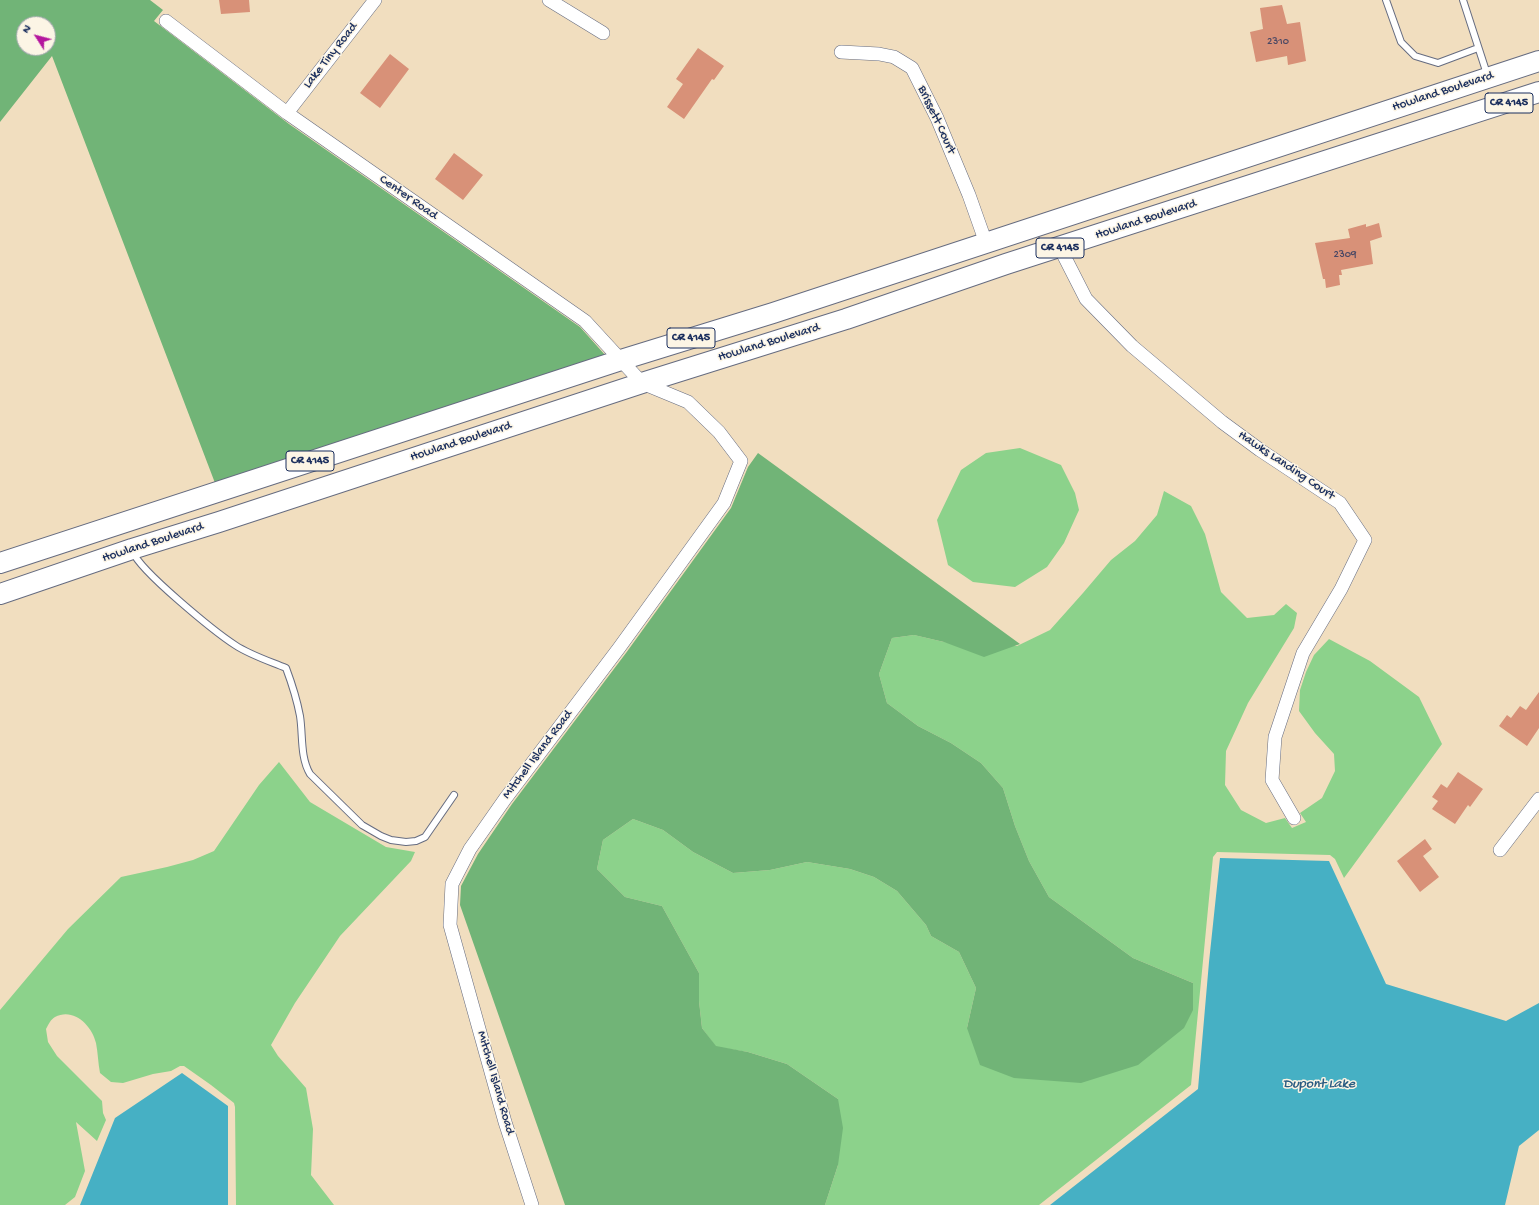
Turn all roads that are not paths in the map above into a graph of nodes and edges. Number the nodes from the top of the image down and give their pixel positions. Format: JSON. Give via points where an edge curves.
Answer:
{"nodes":[{"id":1,"x":375,"y":0,"type":"edge"},
{"id":2,"x":549,"y":0,"type":"edge"},
{"id":3,"x":1386,"y":0,"type":"edge"},
{"id":4,"x":1463,"y":0,"type":"edge"},
{"id":5,"x":166,"y":20,"type":"dead end"},
{"id":6,"x":603,"y":33,"type":"dead end"},
{"id":7,"x":1478,"y":48,"type":"junction"},
{"id":8,"x":841,"y":52,"type":"dead end"},
{"id":9,"x":1539,"y":61,"type":"edge"},
{"id":10,"x":1488,"y":78,"type":"junction"},
{"id":11,"x":1539,"y":92,"type":"edge"},
{"id":12,"x":287,"y":113,"type":"junction"},
{"id":13,"x":986,"y":243,"type":"junction"},
{"id":14,"x":1060,"y":248,"type":"junction"},
{"id":15,"x":621,"y":360,"type":"junction"},
{"id":16,"x":642,"y":383,"type":"junction"},
{"id":17,"x":132,"y":549,"type":"junction"},
{"id":18,"x":0,"y":563,"type":"edge"},
{"id":19,"x":0,"y":594,"type":"edge"},
{"id":20,"x":454,"y":795,"type":"dead end"},
{"id":21,"x":1539,"y":799,"type":"edge"},
{"id":22,"x":1294,"y":818,"type":"dead end"},
{"id":23,"x":1500,"y":850,"type":"dead end"},
{"id":24,"x":532,"y":1205,"type":"edge"}],
"edges":[{"from":1,"to":12,"type":"street","name":"Lake Tiny Road"},
{"from":2,"to":6,"type":"street"},
{"from":3,"to":7,"type":"lane","via":[[1401,42],[1416,56],[1438,62]]},
{"from":4,"to":7,"type":"lane"},
{"from":5,"to":12,"type":"street","name":"Center Road"},
{"from":7,"to":10,"type":"lane"},
{"from":8,"to":13,"type":"street","name":"Brissett Court","via":[[894,57],[912,68],[970,195]]},
{"from":9,"to":10,"type":"main road","name":"Howland Boulevard","number":"CR 4145"},
{"from":10,"to":13,"type":"main road","name":"Howland Boulevard","number":"CR 4145"},
{"from":11,"to":14,"type":"main road","name":"Howland Boulevard","number":"CR 4145"},
{"from":12,"to":15,"type":"street","name":"Center Road","via":[[585,321]]},
{"from":13,"to":15,"type":"main road","name":"Howland Boulevard","number":"CR 4145"},
{"from":14,"to":16,"type":"main road","name":"Howland Boulevard","number":"CR 4145"},
{"from":14,"to":22,"type":"street","name":"Hawks Landing Court","via":[[1086,299],[1132,346],[1222,422],[1340,503],[1364,540],[1341,589],[1303,653],[1275,737],[1272,780]]},
{"from":15,"to":16,"type":"street","name":"Center Road"},
{"from":15,"to":18,"type":"main road","name":"Howland Boulevard","number":"CR 4145"},
{"from":16,"to":17,"type":"main road","name":"Howland Boulevard","number":"CR 4145"},
{"from":16,"to":24,"type":"street","name":"Mitchell Island Road","via":[[688,402],[719,432],[741,461],[724,503],[505,799],[470,849],[452,884],[450,925],[505,1122]]},
{"from":17,"to":19,"type":"main road","name":"Howland Boulevard","number":"CR 4145"},
{"from":17,"to":20,"type":"lane","via":[[135,558],[155,579],[231,642],[243,650],[286,668],[300,715],[305,766],[310,774],[366,828],[392,840],[416,841],[425,837]]},
{"from":21,"to":23,"type":"street"}]}
